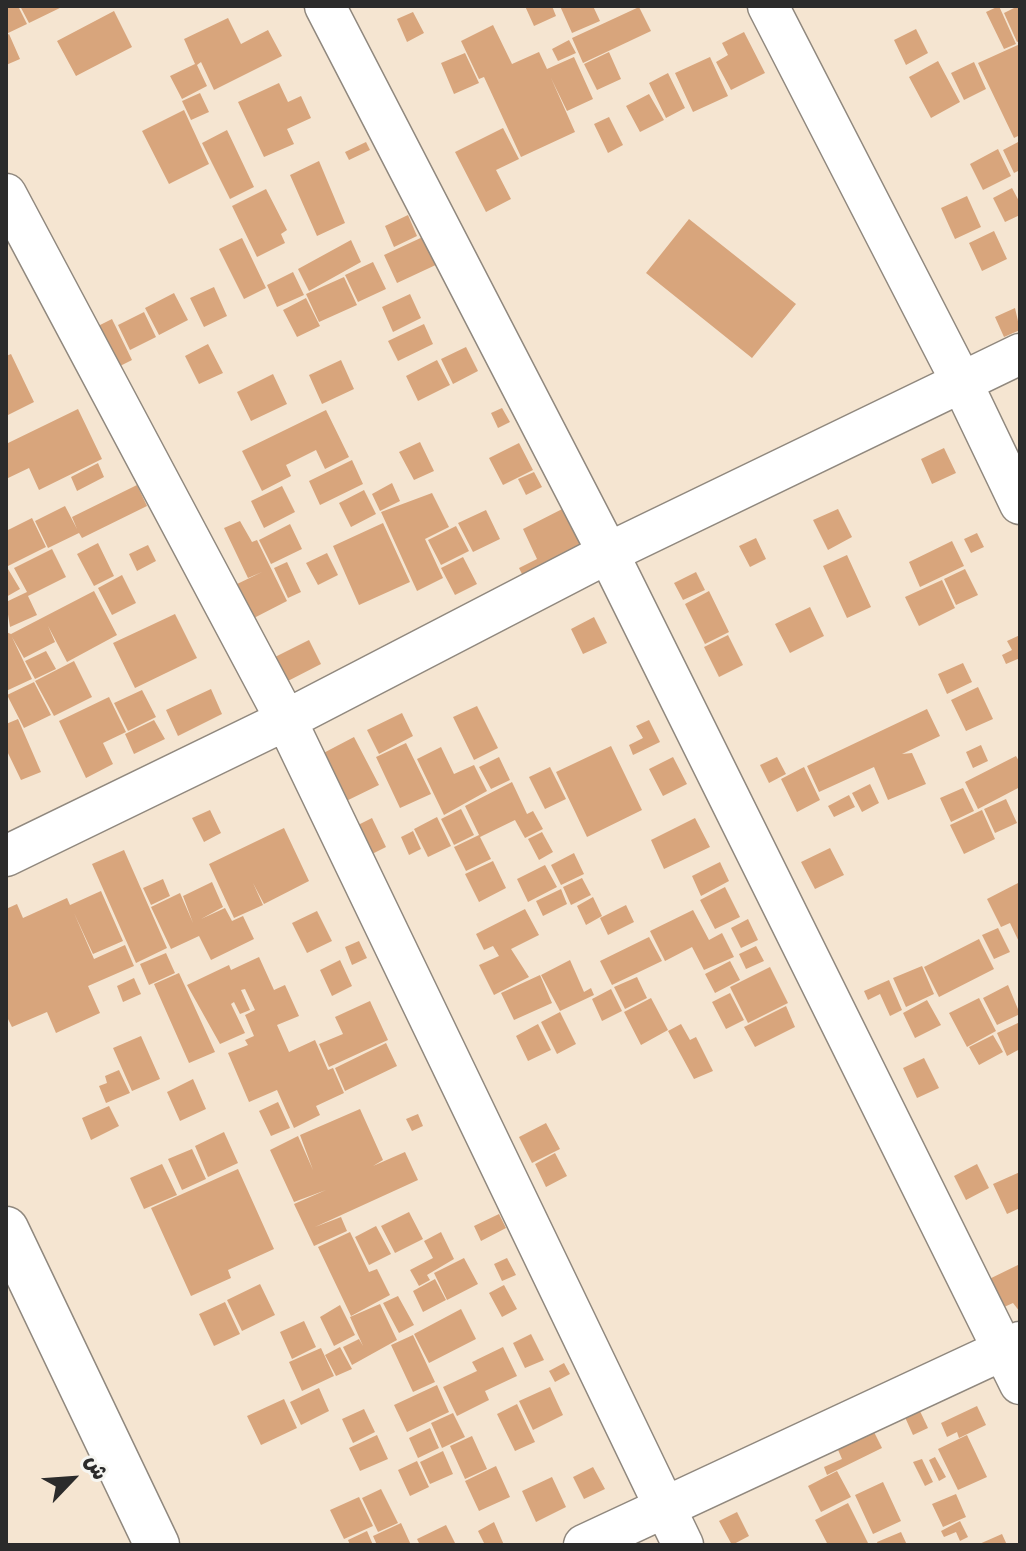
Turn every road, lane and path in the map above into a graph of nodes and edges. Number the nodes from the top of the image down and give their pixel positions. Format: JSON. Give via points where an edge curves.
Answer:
{"nodes":[{"id":1,"x":325,"y":6,"type":"edge"},
{"id":2,"x":768,"y":6,"type":"edge"},
{"id":3,"x":6,"y":194,"type":"edge"},
{"id":4,"x":1020,"y":354,"type":"edge"},
{"id":5,"x":961,"y":381,"type":"junction"},
{"id":6,"x":1020,"y":504,"type":"edge"},
{"id":7,"x":608,"y":553,"type":"junction"},
{"id":8,"x":286,"y":720,"type":"junction"},
{"id":9,"x":6,"y":856,"type":"edge"},
{"id":10,"x":6,"y":1229,"type":"edge"},
{"id":11,"x":1014,"y":1358,"type":"edge"},
{"id":12,"x":664,"y":1507,"type":"junction"},
{"id":13,"x":157,"y":1545,"type":"edge"},
{"id":14,"x":584,"y":1545,"type":"edge"},
{"id":15,"x":683,"y":1545,"type":"edge"}],
"edges":[{"from":1,"to":7,"type":"street"},
{"from":2,"to":5,"type":"street"},
{"from":3,"to":8,"type":"street"},
{"from":4,"to":5,"type":"street"},
{"from":5,"to":6,"type":"street"},
{"from":5,"to":7,"type":"street"},
{"from":7,"to":8,"type":"street"},
{"from":7,"to":11,"type":"street"},
{"from":8,"to":9,"type":"street"},
{"from":8,"to":12,"type":"street"},
{"from":10,"to":13,"type":"street"},
{"from":11,"to":12,"type":"street"},
{"from":12,"to":14,"type":"street"},
{"from":12,"to":15,"type":"street"}]}
